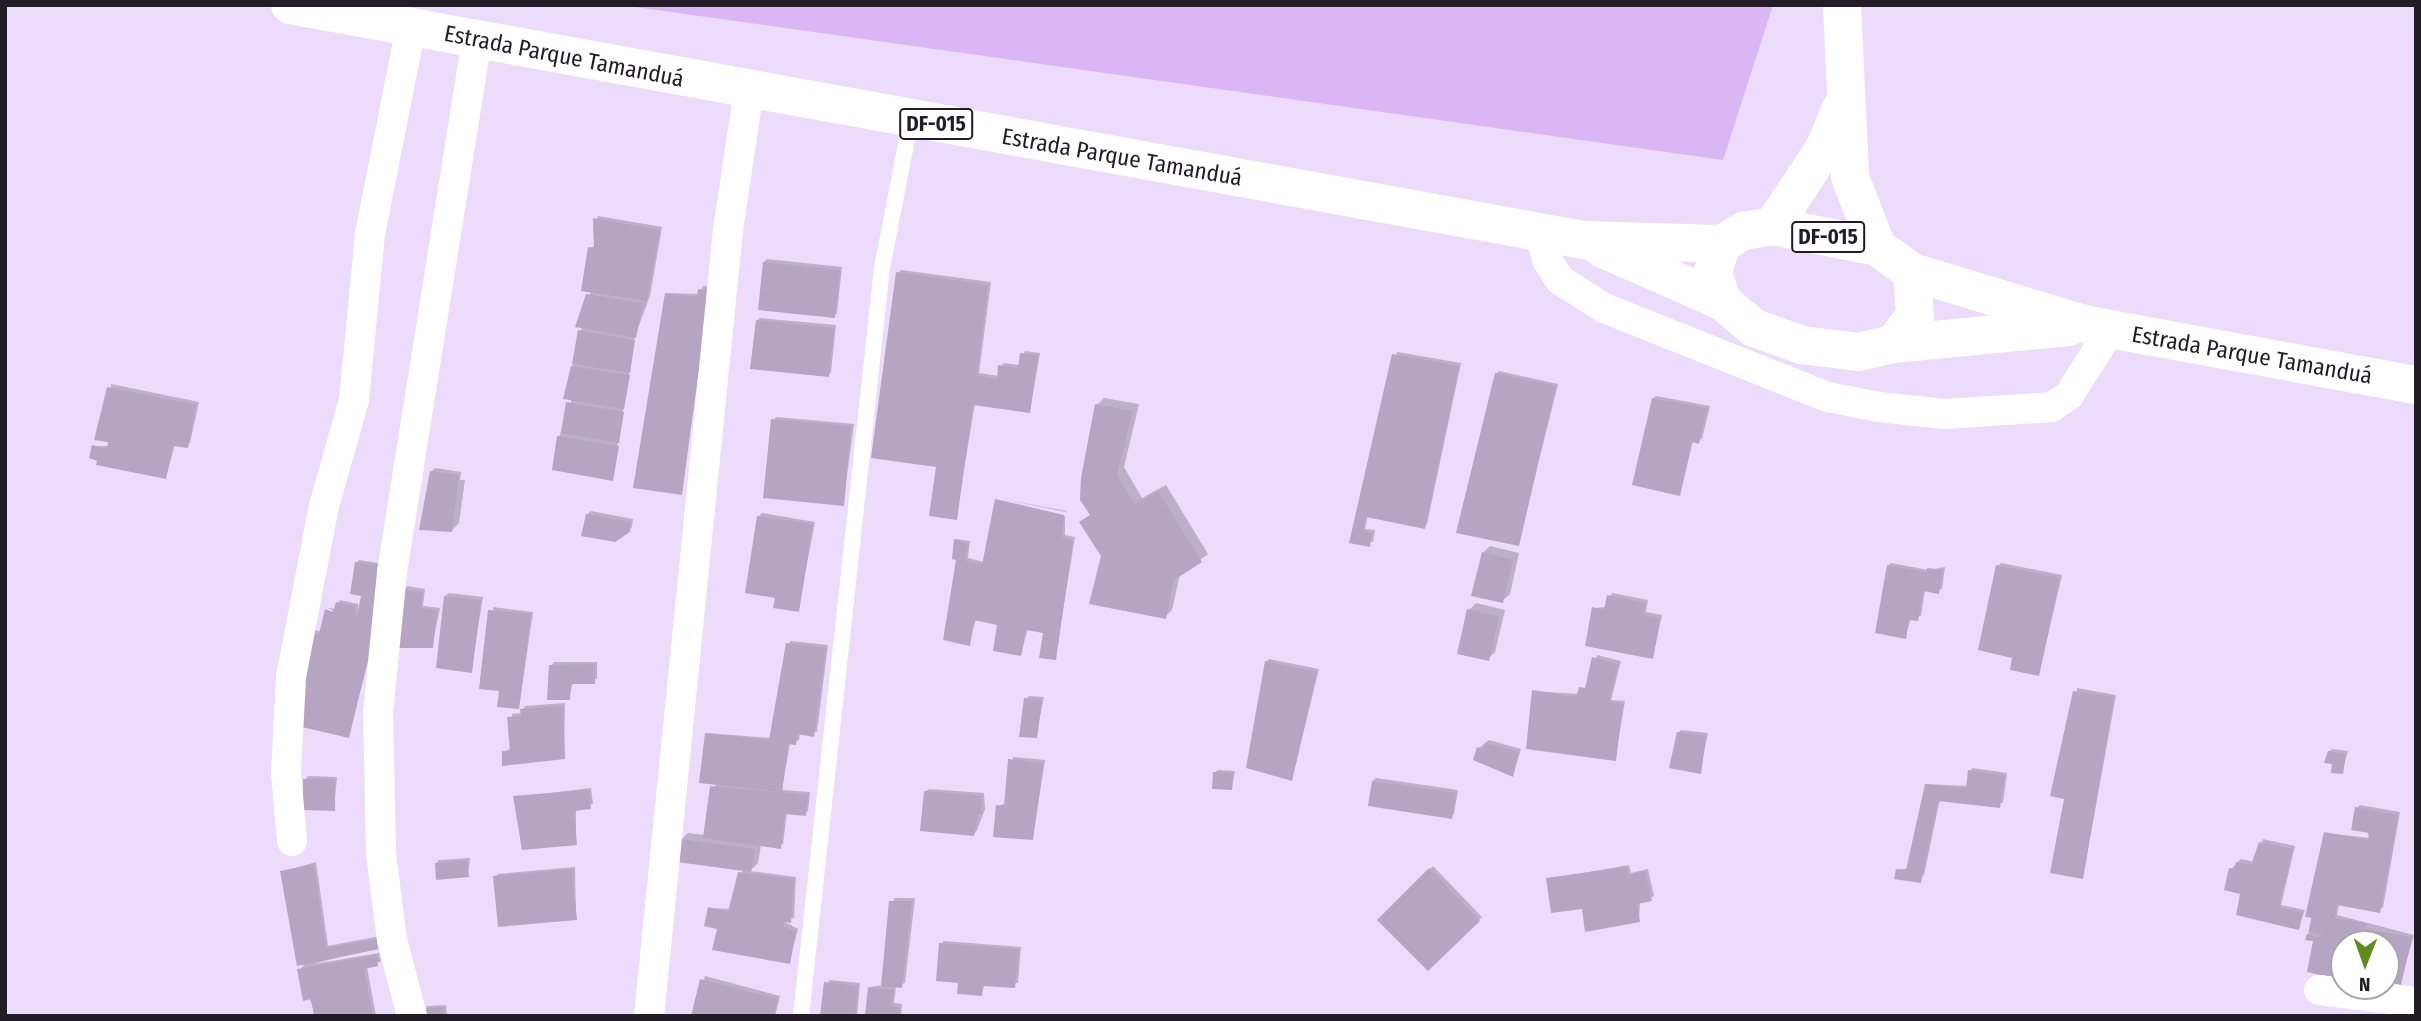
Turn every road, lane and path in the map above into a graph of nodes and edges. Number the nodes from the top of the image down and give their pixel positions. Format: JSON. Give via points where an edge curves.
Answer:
{"nodes":[{"id":1,"x":289,"y":5,"type":"edge"},
{"id":2,"x":1842,"y":5,"type":"edge"},
{"id":3,"x":411,"y":27,"type":"junction"},
{"id":4,"x":477,"y":39,"type":"junction"},
{"id":5,"x":749,"y":90,"type":"junction"},
{"id":6,"x":1843,"y":103,"type":"junction"},
{"id":7,"x":911,"y":119,"type":"junction"},
{"id":8,"x":1773,"y":226,"type":"junction"},
{"id":9,"x":1540,"y":233,"type":"junction"},
{"id":10,"x":1583,"y":240,"type":"junction"},
{"id":11,"x":1722,"y":244,"type":"junction"},
{"id":12,"x":1877,"y":247,"type":"junction"},
{"id":13,"x":1912,"y":272,"type":"junction"},
{"id":14,"x":1722,"y":301,"type":"junction"},
{"id":15,"x":2099,"y":327,"type":"junction"},
{"id":16,"x":1893,"y":344,"type":"junction"},
{"id":17,"x":2416,"y":385,"type":"edge"},
{"id":18,"x":292,"y":842,"type":"dead end"},
{"id":19,"x":2319,"y":990,"type":"dead end"},
{"id":20,"x":2416,"y":1002,"type":"edge"},
{"id":21,"x":412,"y":1016,"type":"edge"},
{"id":22,"x":649,"y":1016,"type":"edge"},
{"id":23,"x":800,"y":1016,"type":"edge"}],
"edges":[{"from":1,"to":3,"type":"main road","name":"Estrada Parque Tamanduá","number":"DF-015"},
{"from":2,"to":6,"type":"main road"},
{"from":3,"to":4,"type":"main road","name":"Estrada Parque Tamanduá","number":"DF-015"},
{"from":3,"to":18,"type":"street","via":[[370,234],[354,400],[324,506],[291,677],[286,773]]},
{"from":4,"to":5,"type":"main road","name":"Estrada Parque Tamanduá","number":"DF-015"},
{"from":4,"to":21,"type":"street","via":[[392,572],[378,713],[381,853],[392,940]]},
{"from":5,"to":7,"type":"main road","name":"Estrada Parque Tamanduá","number":"DF-015"},
{"from":5,"to":22,"type":"street","via":[[728,230]]},
{"from":6,"to":8,"type":"main road","via":[[1825,147]]},
{"from":6,"to":12,"type":"main road","via":[[1850,177]]},
{"from":7,"to":9,"type":"main road","name":"Estrada Parque Tamanduá","number":"DF-015"},
{"from":7,"to":23,"type":"lane","via":[[882,268]]},
{"from":8,"to":11,"type":"main road","number":"DF-015","via":[[1743,231]]},
{"from":8,"to":12,"type":"main road","number":"DF-015"},
{"from":9,"to":10,"type":"main road","name":"Estrada Parque Tamanduá","number":"DF-015"},
{"from":9,"to":15,"type":"street","via":[[1547,260],[1560,279],[1604,309],[1828,397],[1879,407],[1945,414],[2052,407],[2069,395]]},
{"from":10,"to":11,"type":"main road","name":"Estrada Parque Tamanduá","number":"DF-015"},
{"from":10,"to":14,"type":"main road","name":"Estrada Parque Tamanduá","number":"DF-015"},
{"from":11,"to":14,"type":"main road","via":[[1713,271]]},
{"from":12,"to":13,"type":"main road","number":"DF-015"},
{"from":13,"to":15,"type":"main road","name":"Estrada Parque Tamanduá","number":"DF-015"},
{"from":13,"to":16,"type":"main road","via":[[1915,316]]},
{"from":14,"to":16,"type":"main road","number":"DF-015","via":[[1754,328],[1802,345],[1858,352]]},
{"from":15,"to":16,"type":"main road","name":"Estrada Parque Tamanduá","number":"DF-015"},
{"from":15,"to":17,"type":"main road","name":"Estrada Parque Tamanduá","number":"DF-015"},
{"from":19,"to":20,"type":"street"}]}
